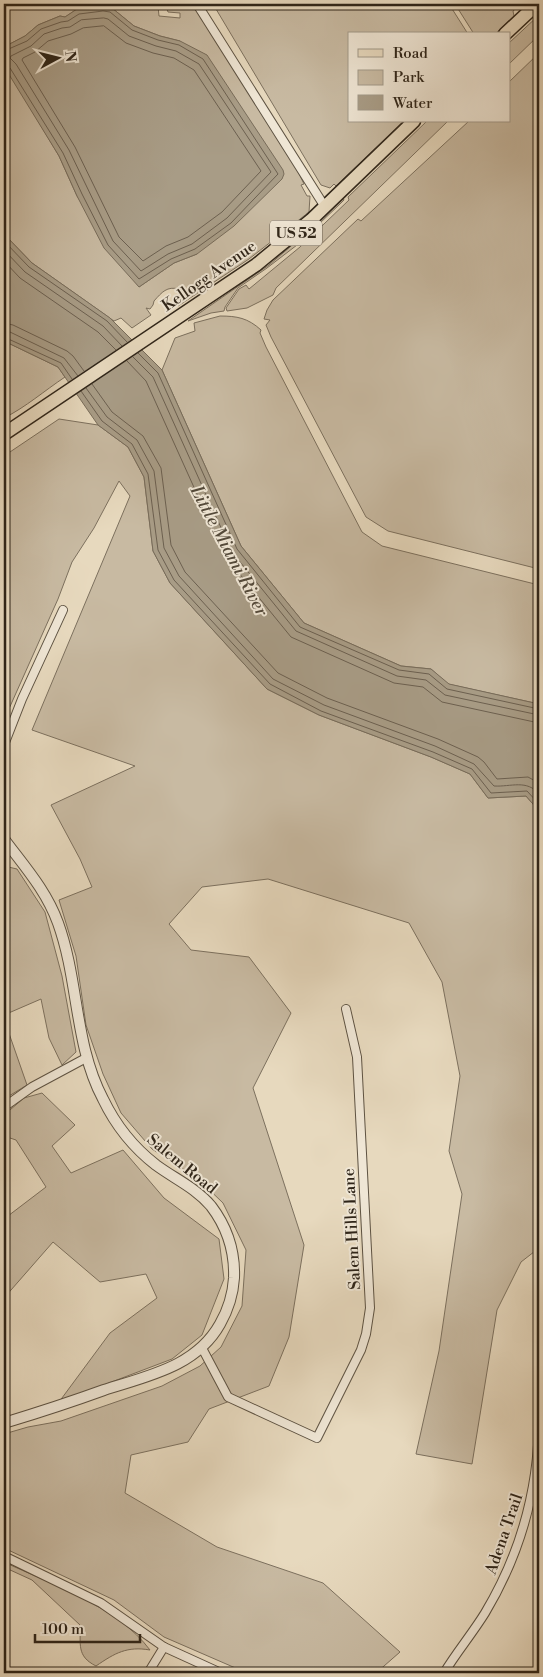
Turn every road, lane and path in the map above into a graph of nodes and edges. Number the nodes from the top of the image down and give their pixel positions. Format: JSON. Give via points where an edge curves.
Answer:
{"nodes":[{"id":1,"x":197,"y":4,"type":"edge"},
{"id":2,"x":537,"y":4,"type":"edge"},
{"id":3,"x":507,"y":32,"type":"edge"},
{"id":4,"x":413,"y":122,"type":"edge"},
{"id":5,"x":325,"y":206,"type":"junction"},
{"id":6,"x":41,"y":411,"type":"junction"},
{"id":7,"x":4,"y":424,"type":"edge"},
{"id":8,"x":4,"y":434,"type":"edge"},
{"id":9,"x":63,"y":610,"type":"dead end"},
{"id":10,"x":4,"y":745,"type":"edge"},
{"id":11,"x":4,"y":839,"type":"edge"},
{"id":12,"x":346,"y":1009,"type":"dead end"},
{"id":13,"x":86,"y":1058,"type":"junction"},
{"id":14,"x":4,"y":1107,"type":"edge"},
{"id":15,"x":202,"y":1348,"type":"junction"},
{"id":16,"x":539,"y":1417,"type":"edge"},
{"id":17,"x":4,"y":1423,"type":"edge"},
{"id":18,"x":4,"y":1556,"type":"edge"},
{"id":19,"x":164,"y":1647,"type":"junction"},
{"id":20,"x":4,"y":1671,"type":"edge"},
{"id":21,"x":8,"y":1673,"type":"edge"},
{"id":22,"x":148,"y":1673,"type":"edge"},
{"id":23,"x":221,"y":1673,"type":"edge"},
{"id":24,"x":444,"y":1673,"type":"edge"}],
"edges":[{"from":1,"to":5,"type":"street"},
{"from":2,"to":3,"type":"main road"},
{"from":4,"to":5,"type":"main road","name":"Kellogg Avenue","number":"US 52"},
{"from":5,"to":6,"type":"main road","name":"Kellogg Avenue","number":"US 52","via":[[256,265]]},
{"from":6,"to":7,"type":"main road"},
{"from":6,"to":8,"type":"main road","name":"Kellogg Avenue","number":"US 52"},
{"from":9,"to":10,"type":"street"},
{"from":11,"to":13,"type":"street","name":"Salem Road","via":[[45,894],[59,925]]},
{"from":12,"to":15,"type":"street","name":"Salem Hills Lane","via":[[357,1056],[370,1308],[361,1350],[317,1438],[228,1396]]},
{"from":13,"to":14,"type":"street"},
{"from":13,"to":15,"type":"street","name":"Salem Road","via":[[102,1099],[123,1131],[156,1165],[203,1198],[226,1232],[234,1263],[232,1294],[218,1328]]},
{"from":15,"to":17,"type":"street","name":"Salem Road","via":[[170,1368]]},
{"from":16,"to":24,"type":"street","name":"Adena Trail","via":[[535,1479],[519,1541],[494,1597]]},
{"from":18,"to":19,"type":"street","via":[[101,1603]]},
{"from":19,"to":22,"type":"street"},
{"from":19,"to":23,"type":"street"},
{"from":20,"to":21,"type":"street"}]}
